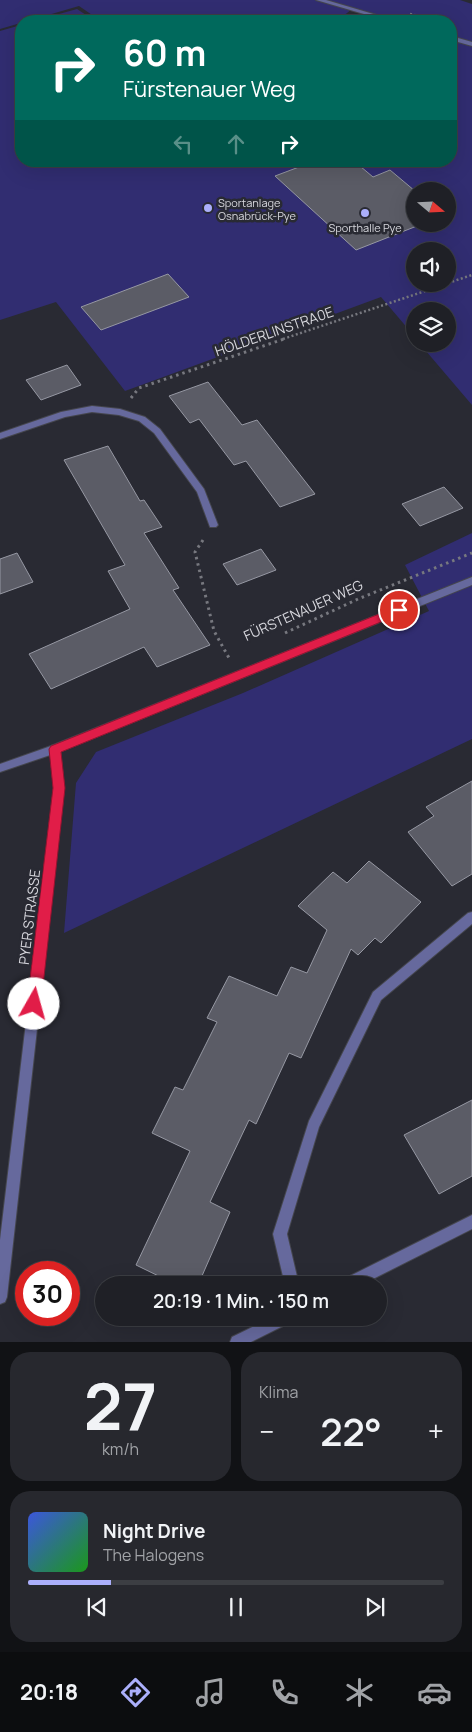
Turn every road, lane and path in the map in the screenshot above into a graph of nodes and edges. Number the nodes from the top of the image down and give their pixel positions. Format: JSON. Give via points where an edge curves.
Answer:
{"nodes":[{"id":1,"x":319,"y":0,"type":"edge"},
{"id":2,"x":373,"y":15,"type":"edge"},
{"id":3,"x":457,"y":40,"type":"edge"},
{"id":4,"x":472,"y":44,"type":"edge"},
{"id":5,"x":472,"y":275,"type":"edge"},
{"id":6,"x":456,"y":280,"type":"edge"},
{"id":7,"x":421,"y":292,"type":"edge"},
{"id":8,"x":120,"y":412,"type":"junction"},
{"id":9,"x":0,"y":436,"type":"edge"},
{"id":10,"x":213,"y":525,"type":"joint"},
{"id":11,"x":472,"y":553,"type":"edge"},
{"id":12,"x":472,"y":581,"type":"edge"},
{"id":13,"x":281,"y":635,"type":"dead end"},
{"id":14,"x":238,"y":655,"type":"dead end"},
{"id":15,"x":55,"y":749,"type":"junction"},
{"id":16,"x":0,"y":768,"type":"edge"},
{"id":17,"x":472,"y":917,"type":"edge"},
{"id":18,"x":472,"y":1222,"type":"edge"},
{"id":19,"x":290,"y":1276,"type":"edge"},
{"id":20,"x":366,"y":1276,"type":"edge"},
{"id":21,"x":0,"y":1297,"type":"edge"},
{"id":22,"x":268,"y":1326,"type":"edge"},
{"id":23,"x":237,"y":1342,"type":"edge"}],
"edges":[{"from":1,"to":2,"type":"street"},
{"from":3,"to":4,"type":"street"},
{"from":5,"to":6,"type":"path","name":"HÖLDERLINSTRA0E"},
{"from":7,"to":8,"type":"path","name":"HÖLDERLINSTRA0E","via":[[139,388]]},
{"from":8,"to":9,"type":"street","via":[[92,409],[64,414]]},
{"from":8,"to":10,"type":"street","via":[[142,419],[157,432],[201,490]]},
{"from":10,"to":14,"type":"path","name":"FÜRSTENAUER WEG","via":[[195,552],[214,630],[229,659]]},
{"from":11,"to":13,"type":"path","name":"FÜRSTENAUER WEG"},
{"from":12,"to":15,"type":"street"},
{"from":15,"to":16,"type":"street"},
{"from":15,"to":21,"type":"street","name":"PYER STRASSE","via":[[59,788]]},
{"from":17,"to":19,"type":"street","via":[[377,996],[313,1125],[280,1234]]},
{"from":18,"to":20,"type":"street"},
{"from":22,"to":23,"type":"street"}]}
